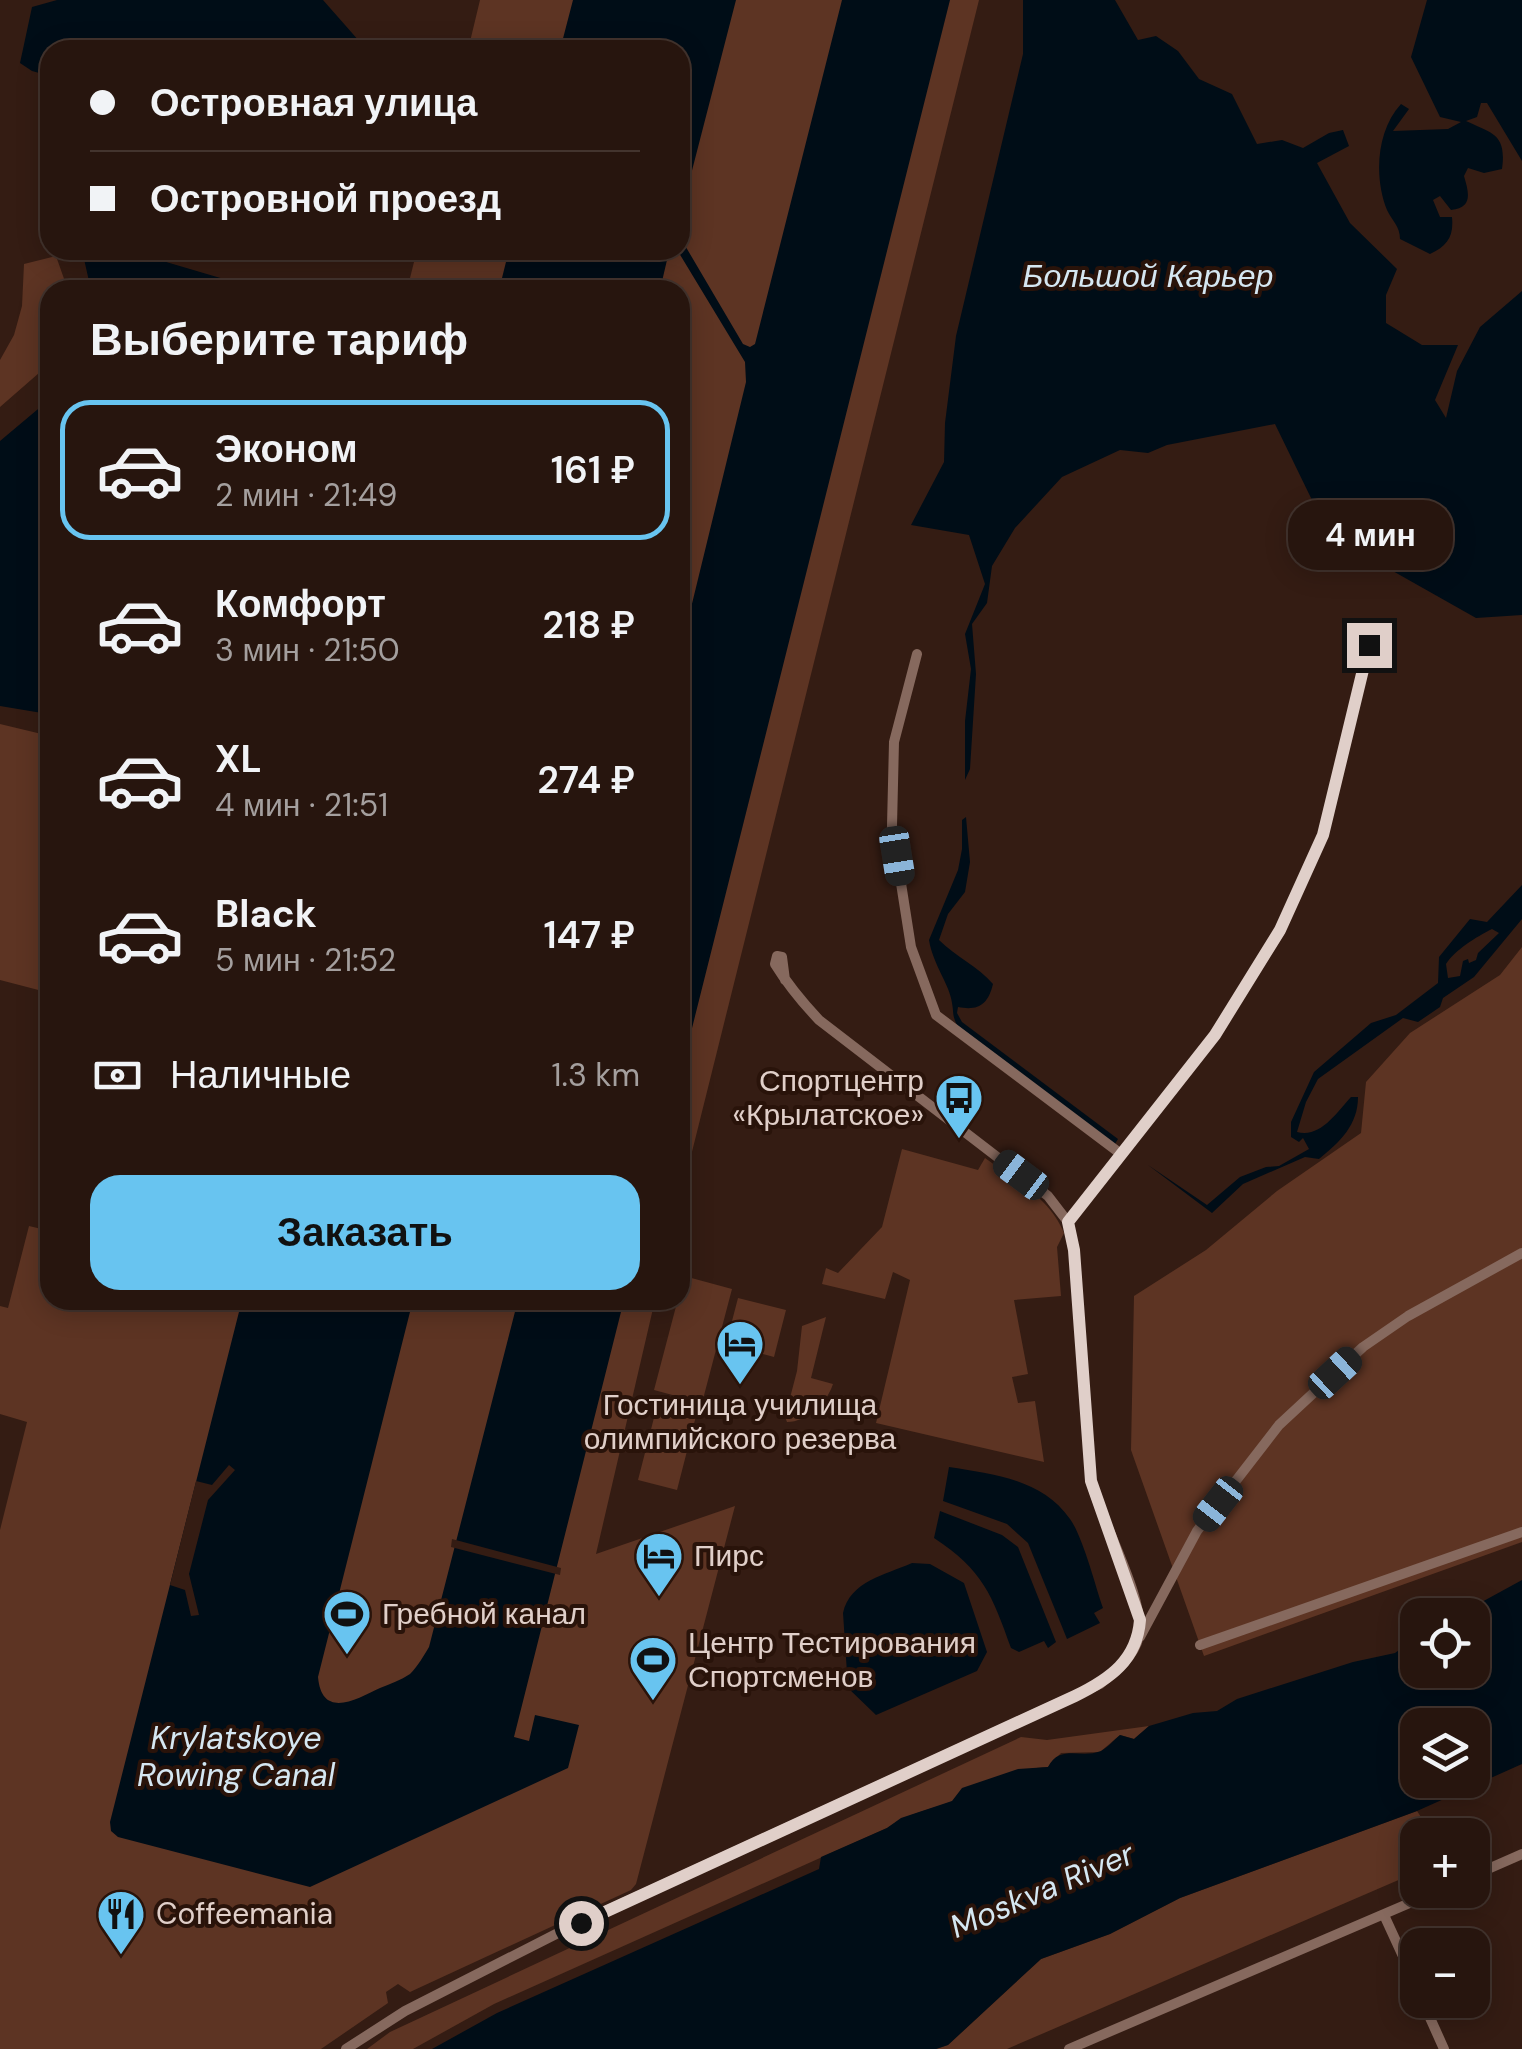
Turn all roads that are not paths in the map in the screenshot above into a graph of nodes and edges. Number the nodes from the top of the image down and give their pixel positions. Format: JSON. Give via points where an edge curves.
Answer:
{"nodes":[{"id":1,"x":1369,"y":645,"type":"dead end"},
{"id":2,"x":917,"y":654,"type":"dead end"},
{"id":3,"x":775,"y":964,"type":"dead end"},
{"id":4,"x":1120,"y":1154,"type":"junction"},
{"id":5,"x":1068,"y":1222,"type":"junction"},
{"id":6,"x":1522,"y":1252,"type":"edge"},
{"id":7,"x":1522,"y":1532,"type":"edge"},
{"id":8,"x":1138,"y":1639,"type":"junction"},
{"id":9,"x":1200,"y":1644,"type":"dead end"},
{"id":10,"x":1132,"y":1666,"type":"dead end"},
{"id":11,"x":1116,"y":1671,"type":"junction"},
{"id":12,"x":1522,"y":1854,"type":"edge"},
{"id":13,"x":1490,"y":1868,"type":"edge"},
{"id":14,"x":1400,"y":1907,"type":"edge"},
{"id":15,"x":1384,"y":1914,"type":"junction"},
{"id":16,"x":1400,"y":1949,"type":"edge"},
{"id":17,"x":1430,"y":2018,"type":"edge"},
{"id":18,"x":346,"y":2049,"type":"edge"},
{"id":19,"x":1068,"y":2049,"type":"edge"},
{"id":20,"x":1444,"y":2049,"type":"edge"}],
"edges":[{"from":1,"to":4,"type":"street","via":[[1323,835],[1280,930],[1215,1035]]},
{"from":2,"to":4,"type":"street","via":[[894,742],[892,826],[911,948],[936,1014]]},
{"from":3,"to":5,"type":"street","via":[[819,1020],[1048,1196]]},
{"from":4,"to":5,"type":"street"},
{"from":5,"to":8,"type":"street","via":[[1091,1481],[1134,1596]]},
{"from":6,"to":8,"type":"street","via":[[1363,1347],[1279,1425],[1197,1530]]},
{"from":7,"to":9,"type":"street"},
{"from":8,"to":11,"type":"street"},
{"from":10,"to":11,"type":"street"},
{"from":11,"to":18,"type":"street","via":[[1075,1696],[461,1980]]},
{"from":12,"to":13,"type":"street"},
{"from":14,"to":15,"type":"street"},
{"from":15,"to":16,"type":"street"},
{"from":15,"to":19,"type":"street"},
{"from":17,"to":20,"type":"street"}]}
